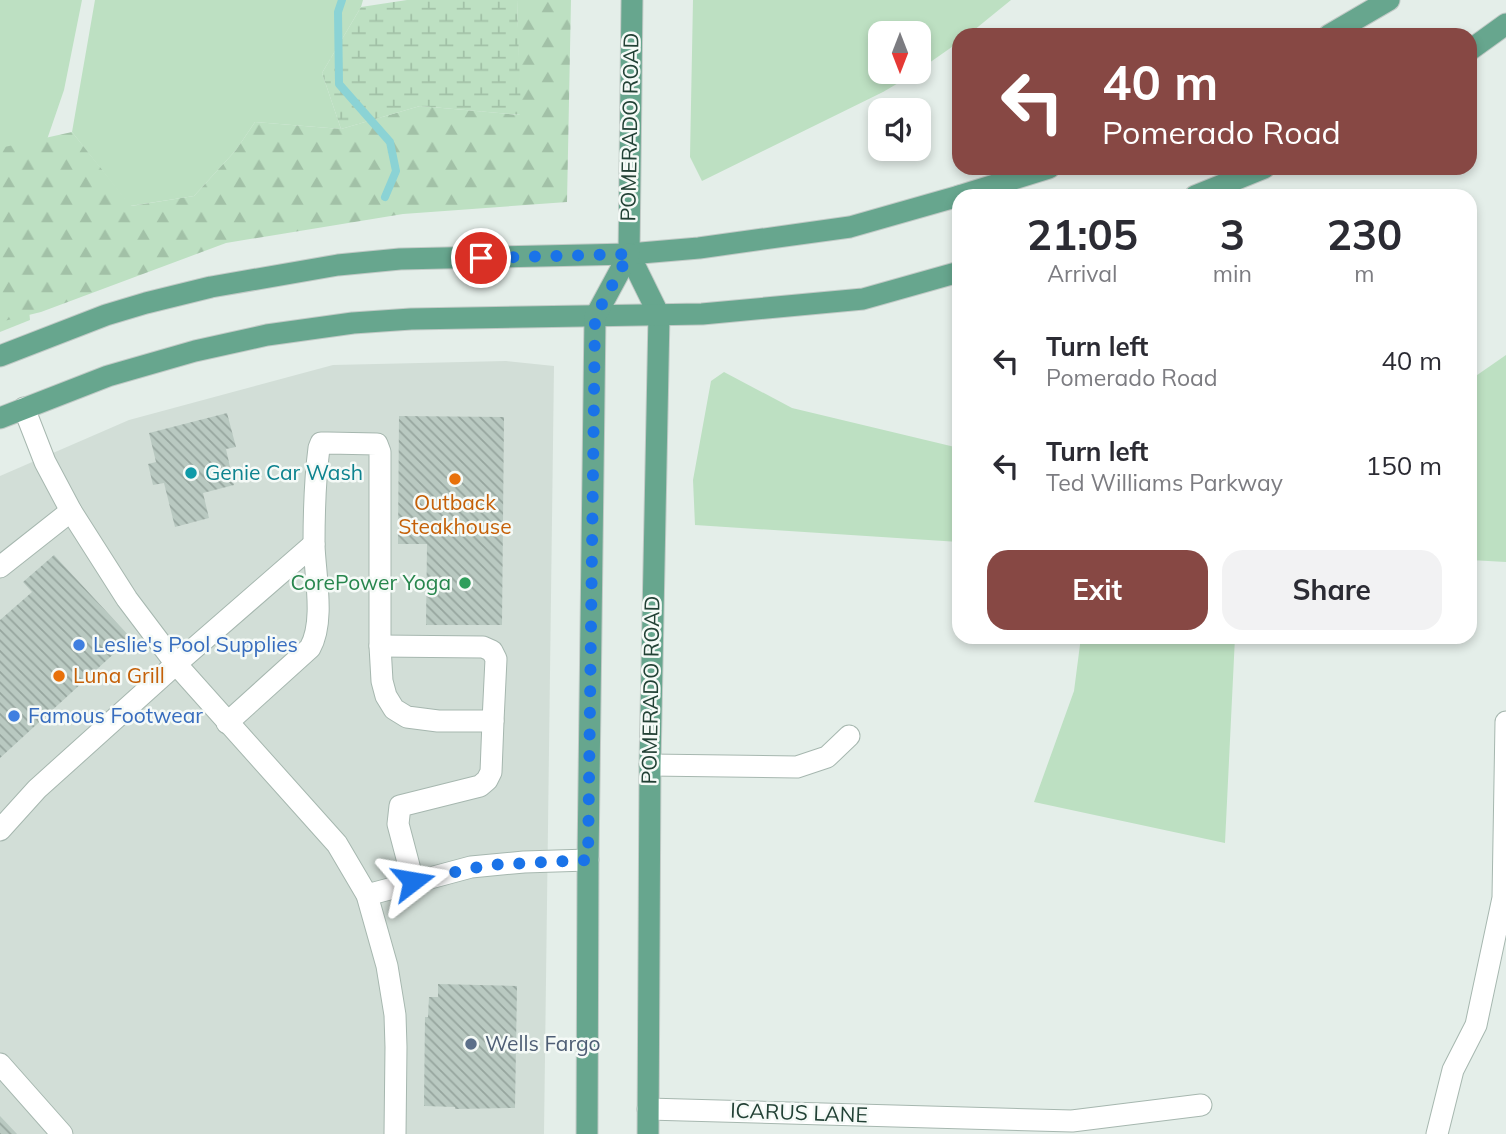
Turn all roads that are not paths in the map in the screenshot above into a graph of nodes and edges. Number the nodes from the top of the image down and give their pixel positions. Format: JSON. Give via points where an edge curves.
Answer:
{"nodes":[{"id":1,"x":632,"y":0,"type":"edge"},
{"id":2,"x":1389,"y":0,"type":"edge"},
{"id":3,"x":1506,"y":24,"type":"edge"},
{"id":4,"x":1341,"y":28,"type":"edge"},
{"id":5,"x":1477,"y":45,"type":"edge"},
{"id":6,"x":1026,"y":175,"type":"edge"},
{"id":7,"x":1247,"y":175,"type":"edge"},
{"id":8,"x":982,"y":189,"type":"edge"},
{"id":9,"x":1212,"y":189,"type":"edge"},
{"id":10,"x":952,"y":198,"type":"edge"},
{"id":11,"x":629,"y":254,"type":"junction"},
{"id":12,"x":952,"y":274,"type":"edge"},
{"id":13,"x":659,"y":315,"type":"junction"},
{"id":14,"x":595,"y":317,"type":"junction"},
{"id":15,"x":0,"y":356,"type":"edge"},
{"id":16,"x":24,"y":408,"type":"junction"},
{"id":17,"x":0,"y":418,"type":"edge"},
{"id":18,"x":71,"y":511,"type":"junction"},
{"id":19,"x":314,"y":544,"type":"junction"},
{"id":20,"x":0,"y":567,"type":"edge"},
{"id":21,"x":380,"y":646,"type":"junction"},
{"id":22,"x":176,"y":663,"type":"junction"},
{"id":23,"x":493,"y":721,"type":"junction"},
{"id":24,"x":1506,"y":722,"type":"edge"},
{"id":25,"x":228,"y":723,"type":"junction"},
{"id":26,"x":849,"y":736,"type":"dead end"},
{"id":27,"x":1506,"y":748,"type":"edge"},
{"id":28,"x":650,"y":765,"type":"junction"},
{"id":29,"x":0,"y":830,"type":"edge"},
{"id":30,"x":588,"y":860,"type":"junction"},
{"id":31,"x":413,"y":881,"type":"junction"},
{"id":32,"x":367,"y":895,"type":"junction"},
{"id":33,"x":0,"y":1063,"type":"edge"},
{"id":34,"x":1201,"y":1105,"type":"dead end"},
{"id":35,"x":648,"y":1109,"type":"junction"},
{"id":36,"x":62,"y":1134,"type":"edge"},
{"id":37,"x":395,"y":1134,"type":"edge"},
{"id":38,"x":587,"y":1134,"type":"edge"},
{"id":39,"x":648,"y":1134,"type":"edge"},
{"id":40,"x":1437,"y":1134,"type":"edge"}],
"edges":[{"from":1,"to":11,"type":"main road","name":"POMERADO ROAD"},
{"from":2,"to":4,"type":"main road"},
{"from":3,"to":5,"type":"main road"},
{"from":6,"to":8,"type":"main road"},
{"from":7,"to":9,"type":"main road"},
{"from":10,"to":11,"type":"main road","via":[[850,227]]},
{"from":11,"to":13,"type":"main road","name":"POMERADO ROAD"},
{"from":11,"to":14,"type":"main road","name":"POMERADO ROAD"},
{"from":11,"to":15,"type":"main road","via":[[400,259],[326,267],[146,303]]},
{"from":12,"to":13,"type":"main road","via":[[863,299]]},
{"from":13,"to":14,"type":"main road"},
{"from":13,"to":28,"type":"main road","name":"POMERADO ROAD"},
{"from":14,"to":16,"type":"main road","via":[[411,319],[267,335],[108,376]]},
{"from":14,"to":30,"type":"main road","name":"POMERADO ROAD"},
{"from":16,"to":17,"type":"main road"},
{"from":16,"to":18,"type":"street"},
{"from":18,"to":20,"type":"street"},
{"from":18,"to":22,"type":"street","via":[[112,577]]},
{"from":19,"to":21,"type":"street","via":[[318,447],[321,443],[377,444]]},
{"from":19,"to":22,"type":"street"},
{"from":19,"to":25,"type":"street","via":[[314,640]]},
{"from":21,"to":23,"type":"street","via":[[382,681],[394,709],[421,720]]},
{"from":21,"to":23,"type":"street","via":[[483,647],[492,651],[496,659]]},
{"from":22,"to":25,"type":"street"},
{"from":22,"to":29,"type":"street","via":[[37,789]]},
{"from":23,"to":31,"type":"street","via":[[488,780],[400,806],[398,824]]},
{"from":24,"to":27,"type":"street"},
{"from":25,"to":32,"type":"street","via":[[337,844]]},
{"from":26,"to":28,"type":"street","via":[[827,757],[797,767]]},
{"from":27,"to":40,"type":"street","via":[[1503,898],[1476,1025],[1453,1070]]},
{"from":28,"to":35,"type":"main road","name":"POMERADO ROAD"},
{"from":30,"to":31,"type":"street","via":[[488,865]]},
{"from":30,"to":38,"type":"main road","name":"POMERADO ROAD"},
{"from":31,"to":32,"type":"street"},
{"from":32,"to":37,"type":"street","via":[[395,1015]]},
{"from":33,"to":36,"type":"street"},
{"from":34,"to":35,"type":"street","name":"ICARUS LANE","via":[[1072,1121]]},
{"from":35,"to":39,"type":"main road","name":"POMERADO ROAD"}]}
